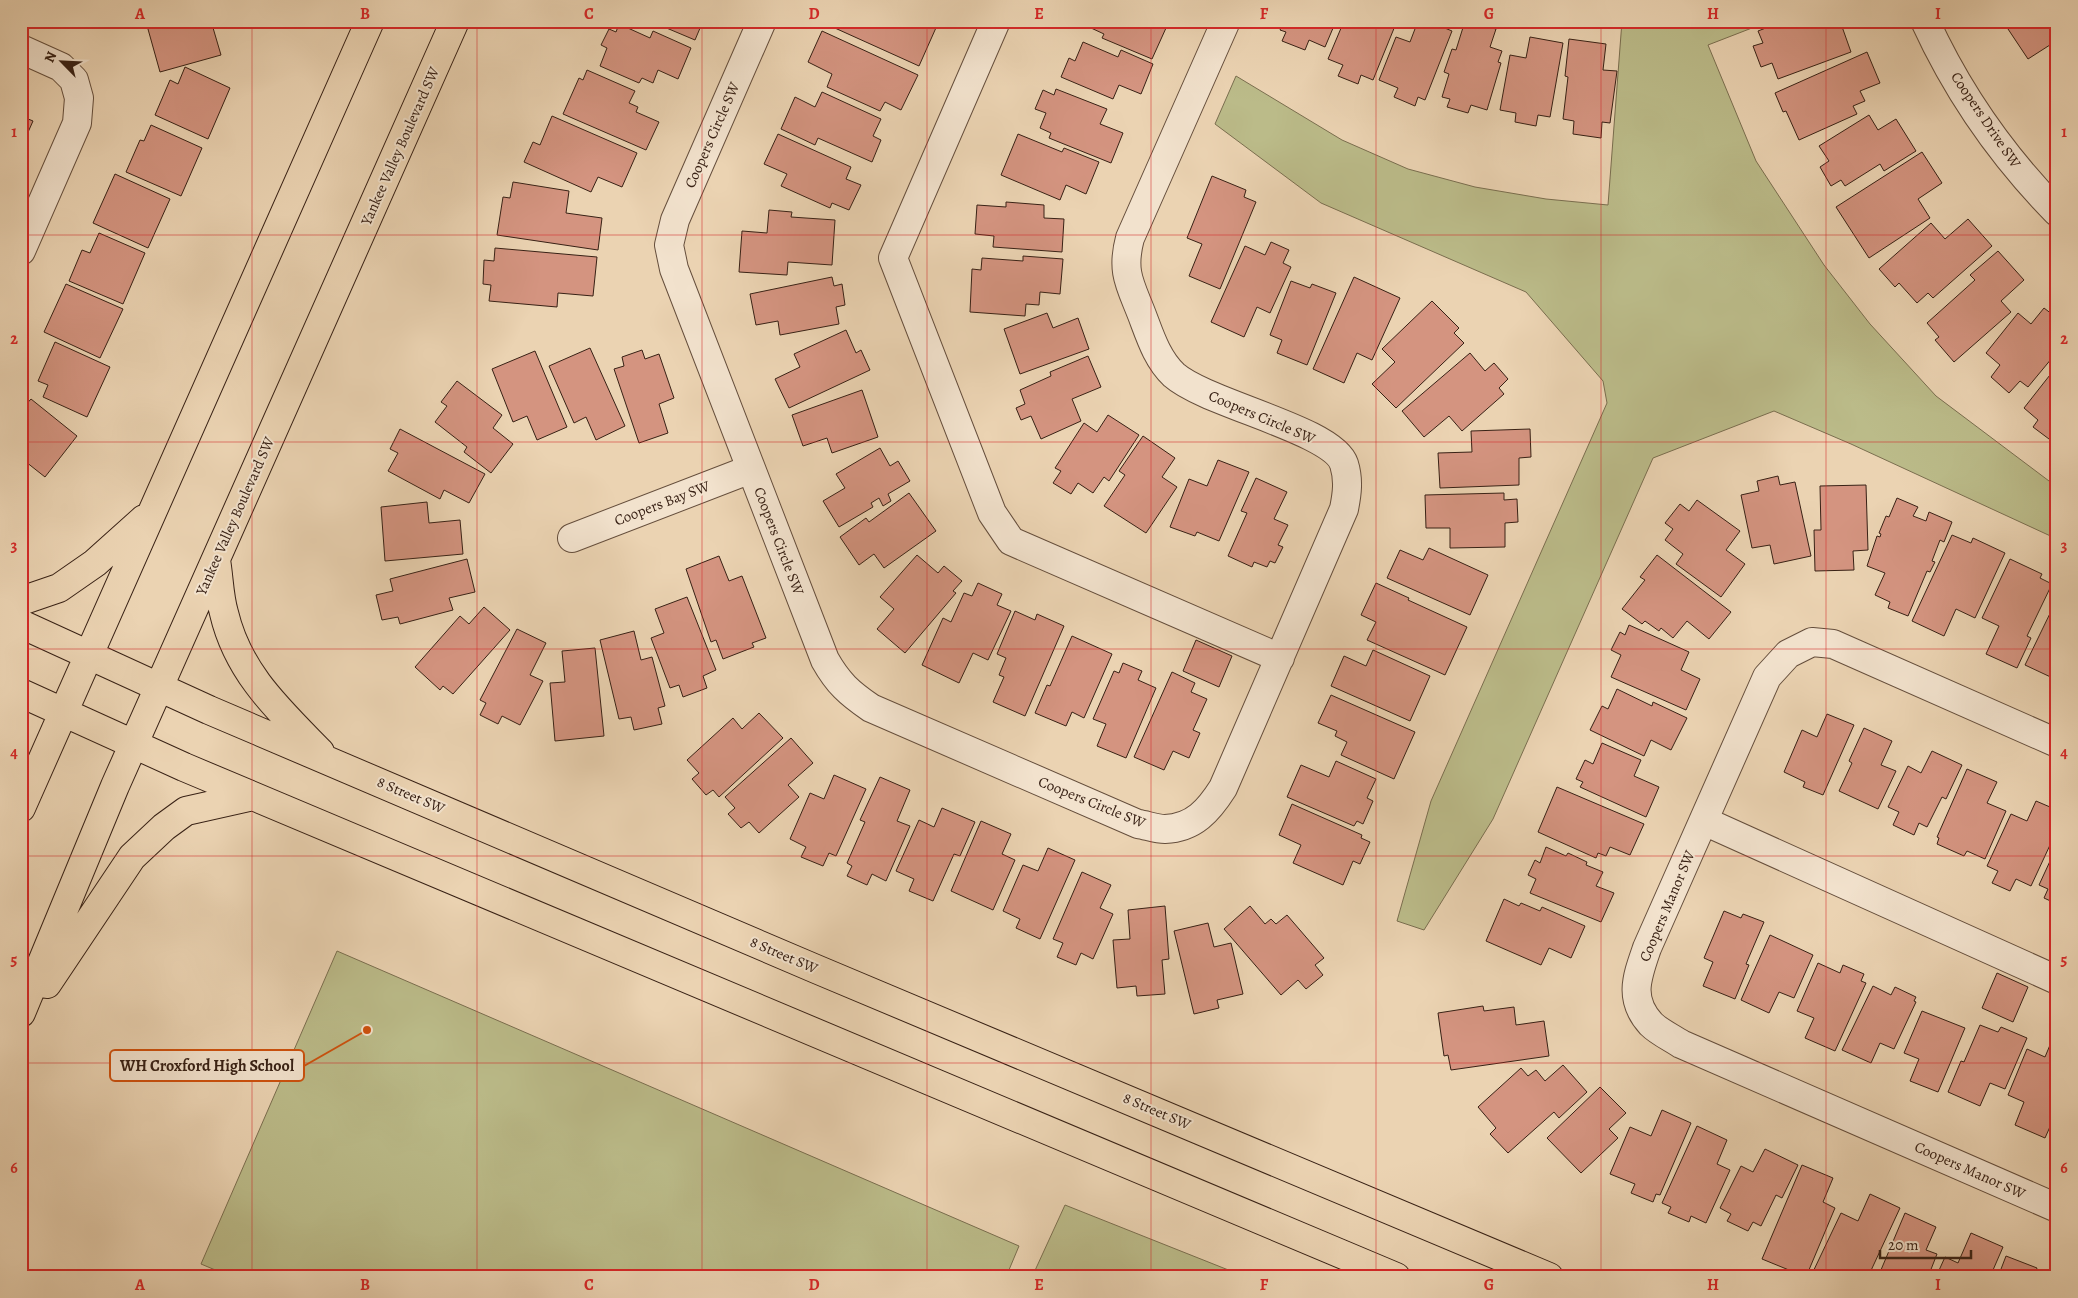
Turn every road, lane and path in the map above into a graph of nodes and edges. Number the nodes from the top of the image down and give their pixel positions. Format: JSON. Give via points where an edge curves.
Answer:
{"nodes":[{"id":1,"x":370,"y":21,"type":"edge"},
{"id":2,"x":455,"y":21,"type":"edge"},
{"id":3,"x":762,"y":21,"type":"edge"},
{"id":4,"x":996,"y":21,"type":"edge"},
{"id":5,"x":1226,"y":21,"type":"edge"},
{"id":6,"x":1925,"y":21,"type":"edge"},
{"id":7,"x":21,"y":49,"type":"edge"},
{"id":8,"x":2057,"y":212,"type":"edge"},
{"id":9,"x":21,"y":251,"type":"edge"},
{"id":10,"x":751,"y":469,"type":"junction"},
{"id":11,"x":150,"y":513,"type":"junction"},
{"id":12,"x":572,"y":538,"type":"dead end"},
{"id":13,"x":216,"y":560,"type":"junction"},
{"id":14,"x":21,"y":601,"type":"edge"},
{"id":15,"x":21,"y":624,"type":"edge"},
{"id":16,"x":89,"y":655,"type":"junction"},
{"id":17,"x":1280,"y":658,"type":"junction"},
{"id":18,"x":159,"y":687,"type":"junction"},
{"id":19,"x":21,"y":693,"type":"edge"},
{"id":20,"x":63,"y":712,"type":"junction"},
{"id":21,"x":2057,"y":743,"type":"edge"},
{"id":22,"x":133,"y":744,"type":"junction"},
{"id":23,"x":328,"y":760,"type":"junction"},
{"id":24,"x":253,"y":796,"type":"junction"},
{"id":25,"x":22,"y":805,"type":"edge"},
{"id":26,"x":1704,"y":821,"type":"junction"},
{"id":27,"x":2057,"y":980,"type":"edge"},
{"id":28,"x":21,"y":1013,"type":"edge"},
{"id":29,"x":21,"y":1022,"type":"edge"},
{"id":30,"x":2057,"y":1208,"type":"edge"},
{"id":31,"x":1396,"y":1277,"type":"edge"},
{"id":32,"x":1549,"y":1277,"type":"edge"}],
"edges":[{"from":1,"to":11,"type":"main road"},
{"from":2,"to":13,"type":"main road","name":"Yankee Valley Boulevard SW"},
{"from":3,"to":10,"type":"street","name":"Coopers Circle SW","via":[[675,220],[669,245],[674,269]]},
{"from":4,"to":17,"type":"street","via":[[893,258],[992,513],[1010,541]]},
{"from":5,"to":17,"type":"street","name":"Coopers Circle SW","via":[[1130,238],[1126,257],[1127,278],[1157,353],[1174,374],[1194,389],[1311,436],[1331,447],[1344,462],[1348,484],[1344,509]]},
{"from":6,"to":8,"type":"street","name":"Coopers Drive SW","via":[[1936,46],[1979,116],[2032,186]]},
{"from":7,"to":9,"type":"street","via":[[61,67],[74,80],[79,98],[77,123]]},
{"from":10,"to":12,"type":"street","name":"Coopers Bay SW"},
{"from":10,"to":17,"type":"street","name":"Coopers Circle SW","via":[[825,660],[850,694],[871,708],[1138,824],[1165,829],[1190,823],[1209,810],[1223,788]]},
{"from":11,"to":14,"type":"main road","via":[[95,564],[59,588]]},
{"from":11,"to":16,"type":"main road"},
{"from":13,"to":18,"type":"main road","name":"Yankee Valley Boulevard SW"},
{"from":13,"to":23,"type":"main road","via":[[224,613],[242,662],[272,702]]},
{"from":15,"to":16,"type":"main road","name":"8 Street SW"},
{"from":16,"to":18,"type":"main road","name":"8 Street SW"},
{"from":16,"to":20,"type":"main road"},
{"from":18,"to":22,"type":"main road","name":"Yankee Valley Boulevard SW"},
{"from":18,"to":23,"type":"main road","name":"8 Street SW"},
{"from":19,"to":20,"type":"main road"},
{"from":20,"to":22,"type":"main road"},
{"from":20,"to":25,"type":"main road"},
{"from":21,"to":26,"type":"street","name":"Coopers Manor SW","via":[[1833,644],[1812,642],[1788,654],[1767,678]]},
{"from":22,"to":24,"type":"main road"},
{"from":22,"to":28,"type":"main road","name":"Yankee Valley Boulevard SW"},
{"from":23,"to":32,"type":"main road","name":"8 Street SW"},
{"from":24,"to":29,"type":"main road","via":[[186,811],[132,857]]},
{"from":24,"to":31,"type":"main road"},
{"from":26,"to":27,"type":"street"},
{"from":26,"to":30,"type":"street","name":"Coopers Manor SW","via":[[1638,975],[1636,1001],[1652,1024],[1681,1044]]}]}
